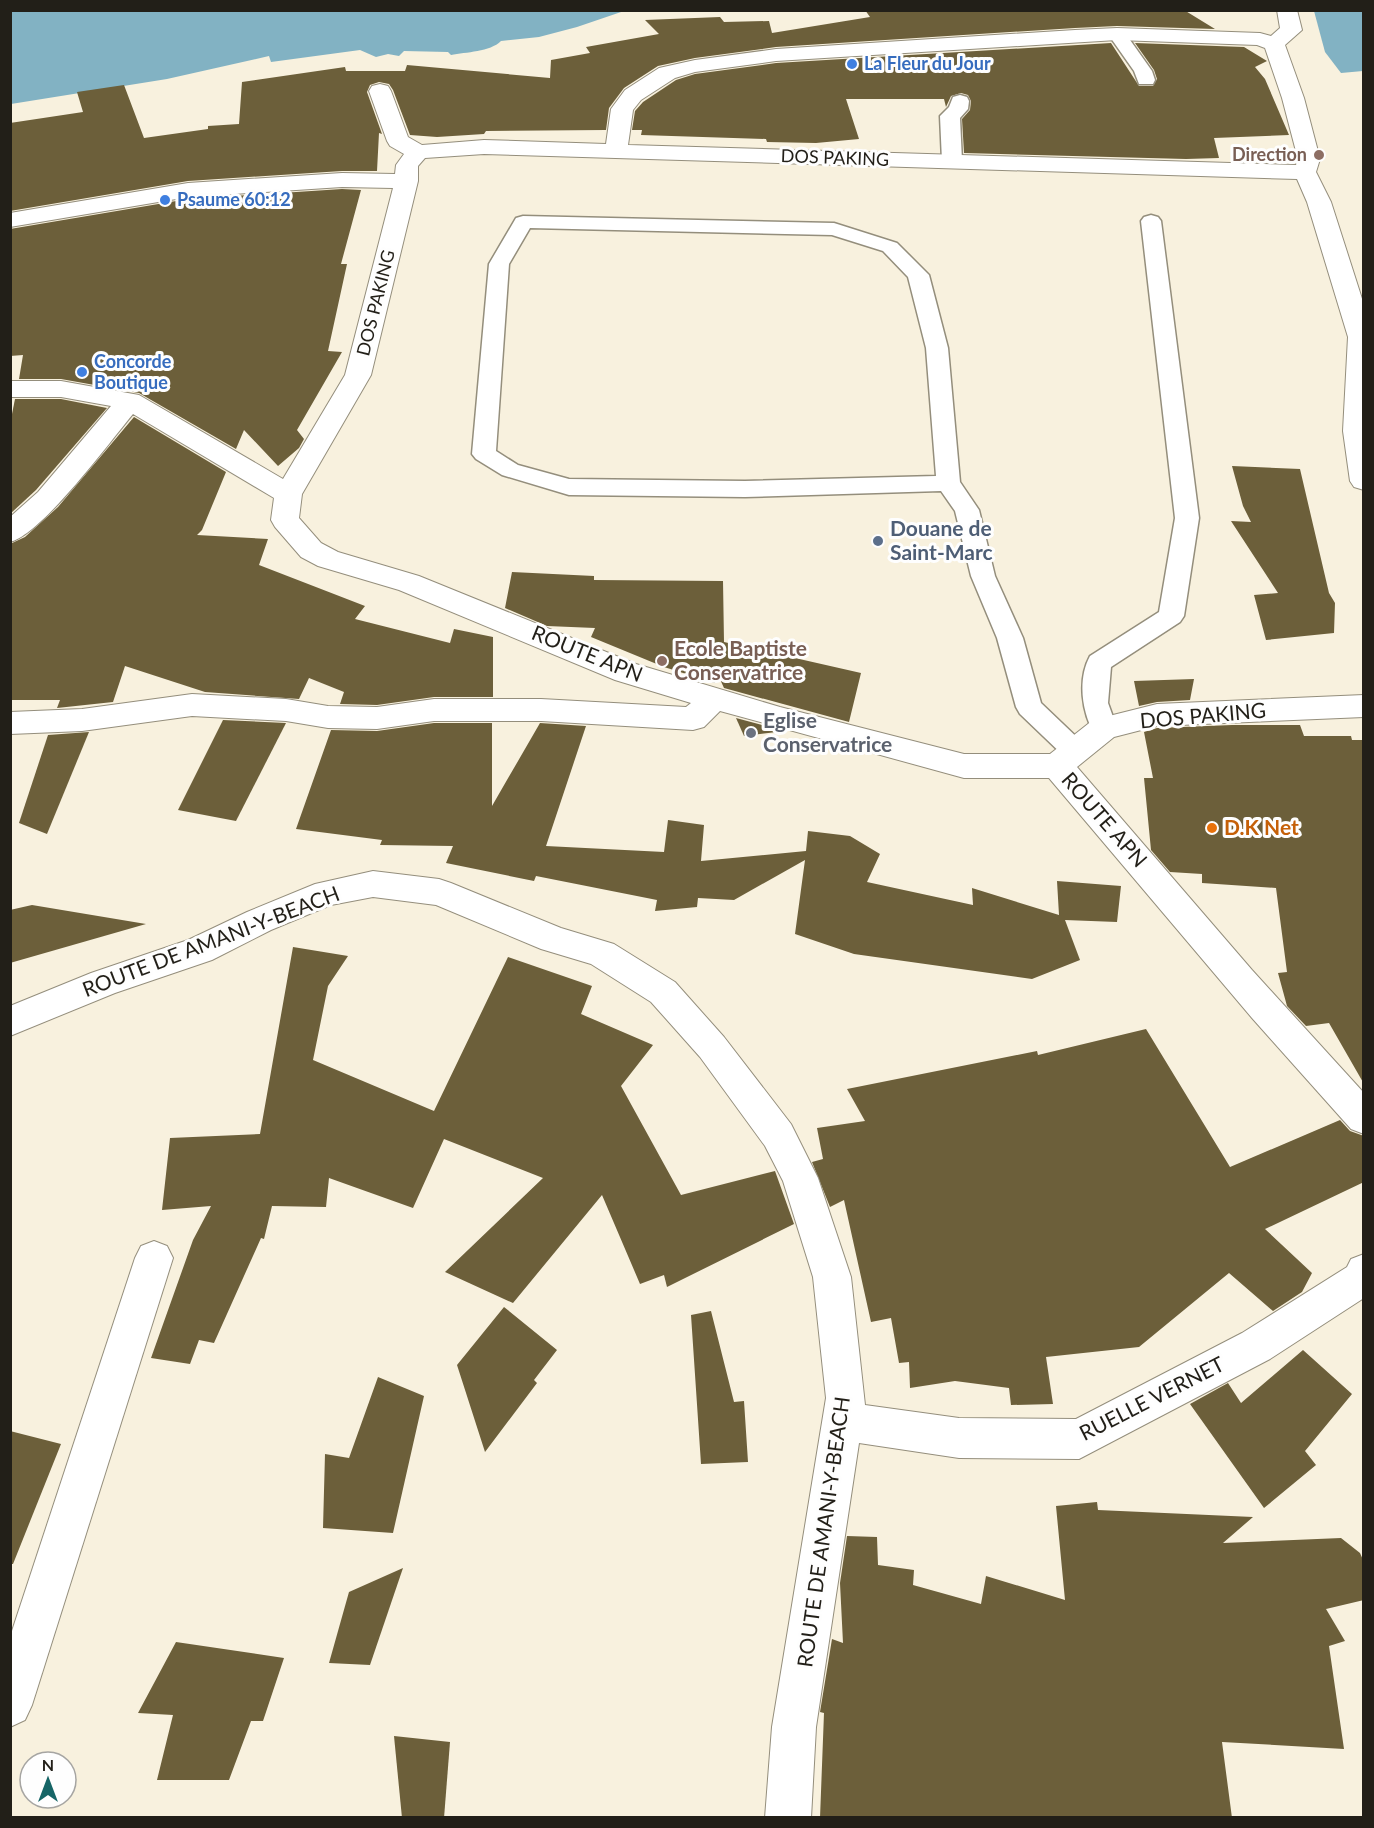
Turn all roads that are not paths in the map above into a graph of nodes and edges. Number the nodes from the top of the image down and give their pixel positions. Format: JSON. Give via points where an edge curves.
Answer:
{"nodes":[{"id":1,"x":1287,"y":10,"type":"edge"},
{"id":2,"x":1117,"y":34,"type":"junction"},
{"id":3,"x":1274,"y":45,"type":"junction"},
{"id":4,"x":1146,"y":80,"type":"dead end"},
{"id":5,"x":380,"y":91,"type":"dead end"},
{"id":6,"x":960,"y":101,"type":"dead end"},
{"id":7,"x":616,"y":150,"type":"junction"},
{"id":8,"x":418,"y":152,"type":"junction"},
{"id":9,"x":952,"y":161,"type":"junction"},
{"id":10,"x":1305,"y":172,"type":"junction"},
{"id":11,"x":406,"y":181,"type":"junction"},
{"id":12,"x":10,"y":220,"type":"edge"},
{"id":13,"x":1151,"y":221,"type":"dead end"},
{"id":14,"x":1357,"y":306,"type":"edge"},
{"id":15,"x":10,"y":389,"type":"edge"},
{"id":16,"x":130,"y":401,"type":"junction"},
{"id":17,"x":1360,"y":407,"type":"edge"},
{"id":18,"x":1364,"y":481,"type":"edge"},
{"id":19,"x":948,"y":483,"type":"junction"},
{"id":20,"x":288,"y":494,"type":"junction"},
{"id":21,"x":10,"y":532,"type":"edge"},
{"id":22,"x":714,"y":699,"type":"junction"},
{"id":23,"x":1364,"y":706,"type":"edge"},
{"id":24,"x":10,"y":723,"type":"edge"},
{"id":25,"x":1104,"y":728,"type":"junction"},
{"id":26,"x":1066,"y":759,"type":"junction"},
{"id":27,"x":10,"y":1022,"type":"edge"},
{"id":28,"x":1364,"y":1118,"type":"edge"},
{"id":29,"x":154,"y":1258,"type":"dead end"},
{"id":30,"x":1364,"y":1271,"type":"edge"},
{"id":31,"x":842,"y":1421,"type":"junction"},
{"id":32,"x":10,"y":1705,"type":"edge"},
{"id":33,"x":788,"y":1818,"type":"edge"}],
"edges":[{"from":1,"to":3,"type":"street","via":[[1291,30]]},
{"from":2,"to":3,"type":"street","via":[[1260,39]]},
{"from":2,"to":4,"type":"lane"},
{"from":2,"to":7,"type":"street","via":[[776,55],[695,66],[667,73],[633,95],[622,109]]},
{"from":3,"to":10,"type":"street","via":[[1305,139],[1309,159]]},
{"from":5,"to":8,"type":"street","via":[[398,141]]},
{"from":6,"to":9,"type":"lane","via":[[958,110],[950,116]]},
{"from":7,"to":8,"type":"street","name":"DOS PAKING","via":[[484,147]]},
{"from":7,"to":9,"type":"street","name":"DOS PAKING"},
{"from":8,"to":11,"type":"street","name":"DOS PAKING","via":[[407,165]]},
{"from":9,"to":10,"type":"street","name":"DOS PAKING"},
{"from":10,"to":14,"type":"street"},
{"from":11,"to":12,"type":"street","via":[[342,180],[188,190]]},
{"from":11,"to":20,"type":"street","name":"DOS PAKING","via":[[358,375]]},
{"from":13,"to":25,"type":"lane","via":[[1187,518],[1171,615],[1099,663],[1095,703]]},
{"from":14,"to":17,"type":"street"},
{"from":15,"to":16,"type":"street","via":[[61,389]]},
{"from":16,"to":20,"type":"street"},
{"from":16,"to":21,"type":"street","via":[[48,498]]},
{"from":17,"to":18,"type":"street","via":[[1356,431]]},
{"from":19,"to":19,"type":"lane","via":[[745,489],[569,488],[510,470],[484,454],[499,264],[523,222],[834,229],[890,247],[918,275],[937,348]]},
{"from":19,"to":26,"type":"lane","via":[[967,510],[983,576],[1010,638],[1029,706]]},
{"from":20,"to":22,"type":"street","name":"ROUTE APN","via":[[285,520],[311,550],[328,559],[409,583],[626,672]]},
{"from":22,"to":24,"type":"street","via":[[693,719],[541,710],[434,710],[377,718],[328,717],[286,710],[192,705],[82,720]]},
{"from":22,"to":26,"type":"street","name":"ROUTE APN","via":[[964,766]]},
{"from":23,"to":25,"type":"street","name":"DOS PAKING","via":[[1157,715]]},
{"from":25,"to":26,"type":"street","name":"DOS PAKING"},
{"from":26,"to":28,"type":"street","name":"ROUTE APN","via":[[1103,815],[1168,895],[1306,1057]]},
{"from":27,"to":31,"type":"street","name":"ROUTE DE AMANI-Y-BEACH","via":[[103,983],[200,950],[327,893],[373,885],[439,892],[553,939],[602,954],[663,992],[712,1047],[787,1152],[800,1178],[832,1277],[846,1398]]},
{"from":29,"to":32,"type":"street"},
{"from":30,"to":31,"type":"street","name":"RUELLE VERNET","via":[[1360,1279],[1256,1346],[1079,1439],[959,1438]]},
{"from":31,"to":33,"type":"street","name":"ROUTE DE AMANI-Y-BEACH","via":[[794,1727]]}]}
